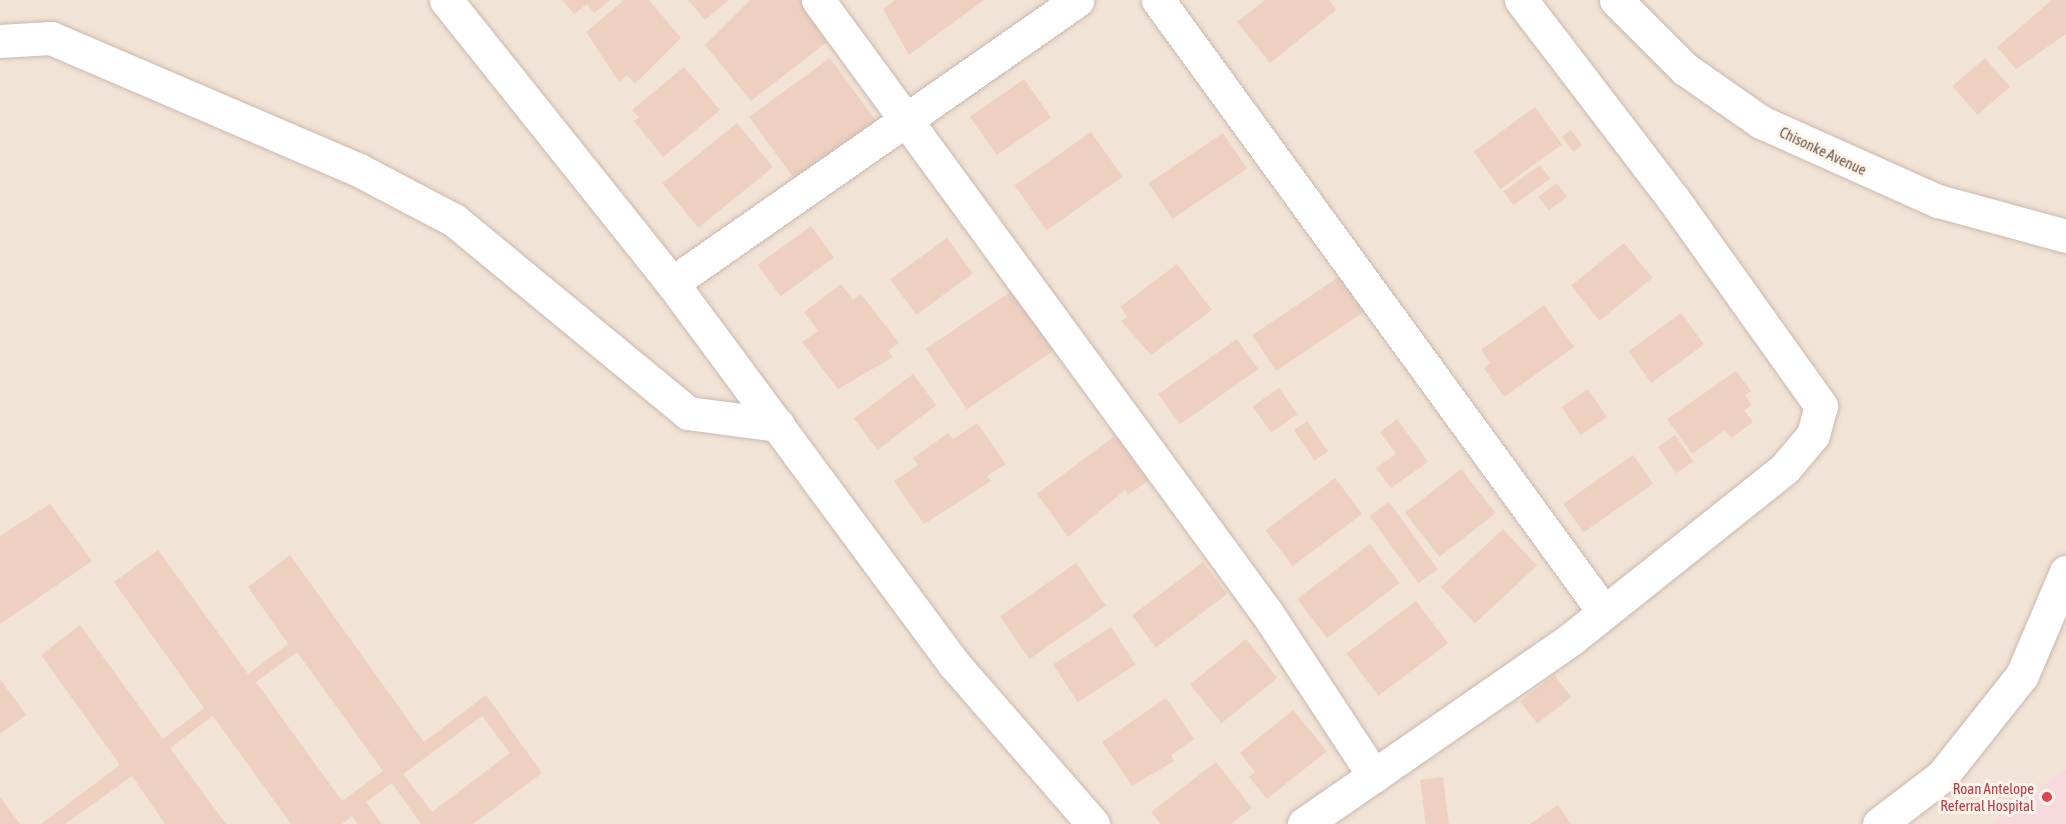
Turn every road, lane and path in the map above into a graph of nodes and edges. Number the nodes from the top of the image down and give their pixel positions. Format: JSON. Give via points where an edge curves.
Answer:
{"nodes":[{"id":1,"x":446,"y":0,"type":"edge"},
{"id":2,"x":818,"y":0,"type":"edge"},
{"id":3,"x":1077,"y":0,"type":"edge"},
{"id":4,"x":1158,"y":0,"type":"edge"},
{"id":5,"x":1521,"y":0,"type":"edge"},
{"id":6,"x":1616,"y":0,"type":"edge"},
{"id":7,"x":0,"y":41,"type":"edge"},
{"id":8,"x":907,"y":122,"type":"junction"},
{"id":9,"x":2066,"y":236,"type":"edge"},
{"id":10,"x":672,"y":283,"type":"junction"},
{"id":11,"x":778,"y":424,"type":"junction"},
{"id":12,"x":2066,"y":572,"type":"edge"},
{"id":13,"x":1604,"y":612,"type":"junction"},
{"id":14,"x":1374,"y":776,"type":"junction"},
{"id":15,"x":1093,"y":824,"type":"edge"},
{"id":16,"x":1304,"y":824,"type":"edge"},
{"id":17,"x":1879,"y":824,"type":"edge"}],
"edges":[{"from":1,"to":10,"type":"street"},
{"from":2,"to":8,"type":"street"},
{"from":3,"to":8,"type":"street"},
{"from":4,"to":13,"type":"street"},
{"from":5,"to":13,"type":"street","via":[[1821,406],[1813,435],[1785,468]]},
{"from":6,"to":9,"type":"street","name":"Chisonke Avenue","via":[[1685,69],[1761,122],[1938,201]]},
{"from":7,"to":11,"type":"street","via":[[51,38],[359,171],[454,220],[688,413]]},
{"from":8,"to":10,"type":"street"},
{"from":8,"to":14,"type":"street","via":[[1267,614]]},
{"from":10,"to":11,"type":"street"},
{"from":11,"to":15,"type":"street","via":[[954,664]]},
{"from":12,"to":17,"type":"street","via":[[2022,675],[1942,776]]},
{"from":13,"to":14,"type":"street"},
{"from":14,"to":16,"type":"street"}]}
